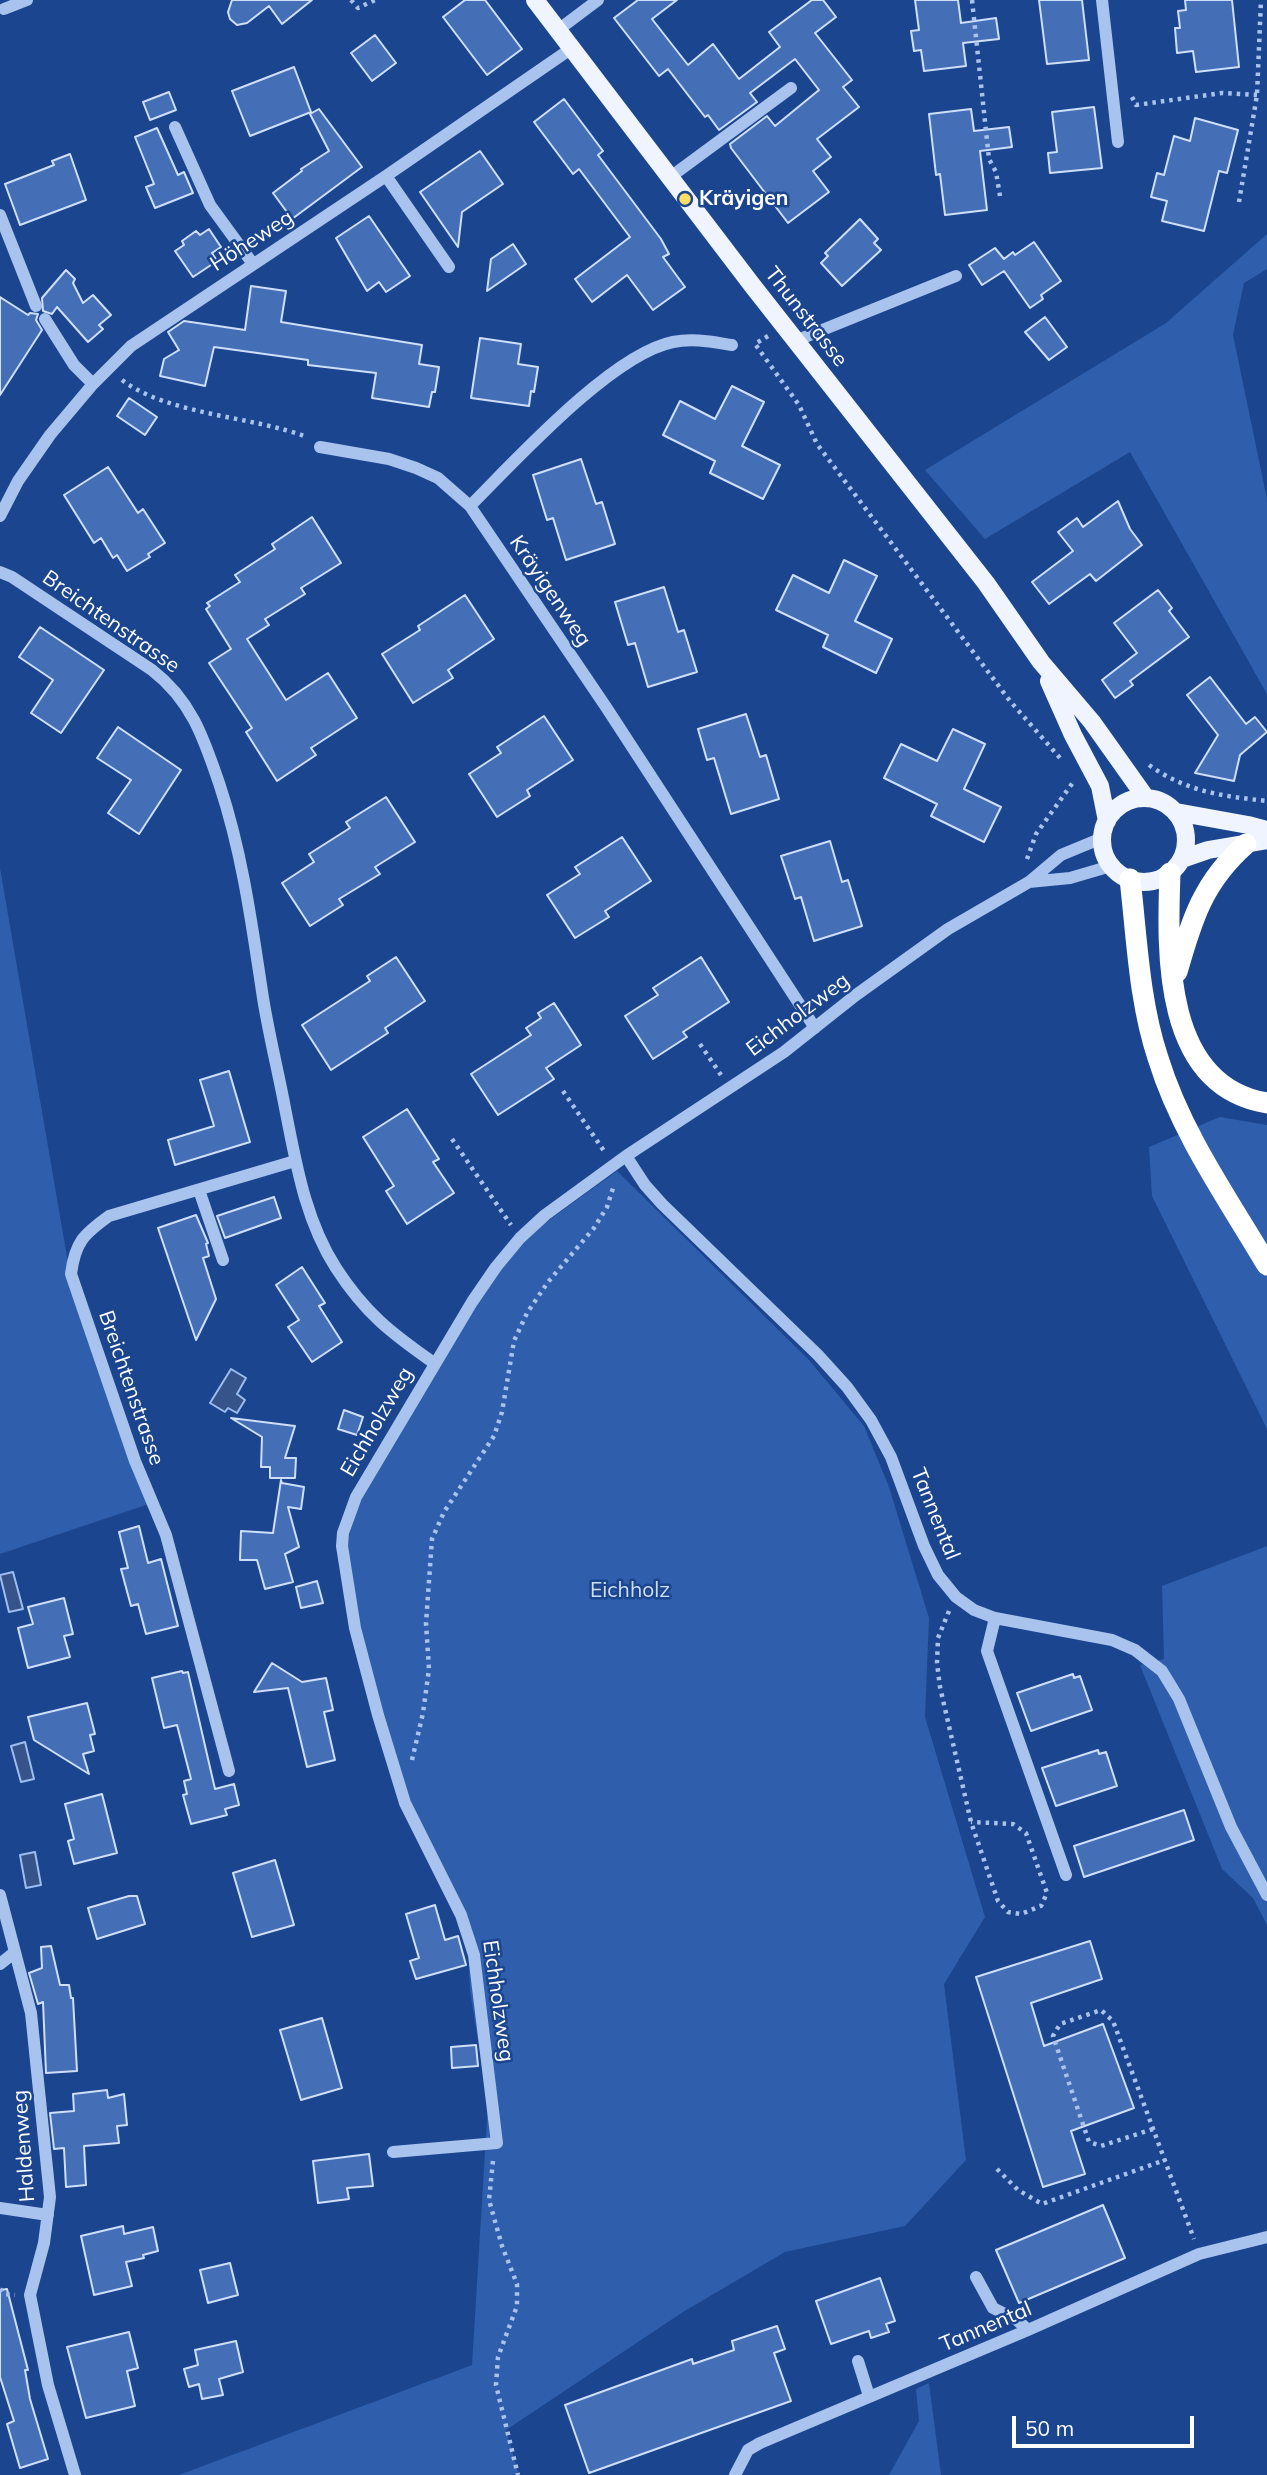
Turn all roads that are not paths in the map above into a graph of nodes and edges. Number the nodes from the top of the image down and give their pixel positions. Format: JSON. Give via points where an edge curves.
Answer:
{"nodes":[{"id":1,"x":27,"y":0,"type":"edge"},
{"id":2,"x":535,"y":0,"type":"edge"},
{"id":3,"x":598,"y":0,"type":"edge"},
{"id":4,"x":1102,"y":0,"type":"edge"},
{"id":5,"x":4,"y":9,"type":"dead end"},
{"id":6,"x":558,"y":30,"type":"junction"},
{"id":7,"x":572,"y":48,"type":"junction"},
{"id":8,"x":790,"y":88,"type":"dead end"},
{"id":9,"x":175,"y":127,"type":"dead end"},
{"id":10,"x":1118,"y":142,"type":"dead end"},
{"id":11,"x":386,"y":176,"type":"junction"},
{"id":12,"x":669,"y":178,"type":"junction"},
{"id":13,"x":0,"y":215,"type":"edge"},
{"id":14,"x":253,"y":264,"type":"junction"},
{"id":15,"x":449,"y":267,"type":"dead end"},
{"id":16,"x":956,"y":276,"type":"dead end"},
{"id":17,"x":36,"y":306,"type":"dead end"},
{"id":18,"x":45,"y":319,"type":"dead end"},
{"id":19,"x":795,"y":341,"type":"junction"},
{"id":20,"x":732,"y":345,"type":"dead end"},
{"id":21,"x":93,"y":384,"type":"junction"},
{"id":22,"x":320,"y":447,"type":"road end"},
{"id":23,"x":470,"y":506,"type":"junction"},
{"id":24,"x":0,"y":516,"type":"edge"},
{"id":25,"x":0,"y":572,"type":"edge"},
{"id":26,"x":1041,"y":662,"type":"junction"},
{"id":27,"x":1146,"y":798,"type":"junction"},
{"id":28,"x":1176,"y":812,"type":"junction"},
{"id":29,"x":1105,"y":829,"type":"junction"},
{"id":30,"x":1267,"y":830,"type":"edge"},
{"id":31,"x":1257,"y":842,"type":"edge"},
{"id":32,"x":1111,"y":866,"type":"junction"},
{"id":33,"x":1176,"y":866,"type":"junction"},
{"id":34,"x":1130,"y":879,"type":"junction"},
{"id":35,"x":1026,"y":883,"type":"junction"},
{"id":36,"x":1174,"y":985,"type":"junction"},
{"id":37,"x":815,"y":1028,"type":"junction"},
{"id":38,"x":1267,"y":1103,"type":"edge"},
{"id":39,"x":626,"y":1156,"type":"junction"},
{"id":40,"x":295,"y":1161,"type":"junction"},
{"id":41,"x":199,"y":1190,"type":"junction"},
{"id":42,"x":223,"y":1260,"type":"dead end"},
{"id":43,"x":1267,"y":1265,"type":"edge"},
{"id":44,"x":434,"y":1363,"type":"junction"},
{"id":45,"x":995,"y":1618,"type":"junction"},
{"id":46,"x":229,"y":1771,"type":"dead end"},
{"id":47,"x":1066,"y":1875,"type":"dead end"},
{"id":48,"x":0,"y":1895,"type":"edge"},
{"id":49,"x":1267,"y":1895,"type":"edge"},
{"id":50,"x":15,"y":1952,"type":"junction"},
{"id":51,"x":0,"y":1964,"type":"edge"},
{"id":52,"x":393,"y":2152,"type":"dead end"},
{"id":53,"x":0,"y":2208,"type":"edge"},
{"id":54,"x":48,"y":2215,"type":"junction"},
{"id":55,"x":1267,"y":2237,"type":"edge"},
{"id":56,"x":976,"y":2277,"type":"dead end"},
{"id":57,"x":1028,"y":2330,"type":"junction"},
{"id":58,"x":858,"y":2361,"type":"dead end"},
{"id":59,"x":869,"y":2396,"type":"junction"},
{"id":60,"x":75,"y":2475,"type":"edge"},
{"id":61,"x":735,"y":2475,"type":"edge"}],
"edges":[{"from":1,"to":5,"type":"street"},
{"from":2,"to":6,"type":"main road","name":"Thunstrasse"},
{"from":3,"to":6,"type":"street"},
{"from":4,"to":10,"type":"street"},
{"from":6,"to":7,"type":"main road","name":"Thunstrasse"},
{"from":7,"to":11,"type":"street","name":"Höheweg"},
{"from":7,"to":12,"type":"main road","name":"Thunstrasse"},
{"from":8,"to":12,"type":"street"},
{"from":9,"to":14,"type":"street","via":[[210,205]]},
{"from":11,"to":14,"type":"street","name":"Höheweg"},
{"from":11,"to":15,"type":"street"},
{"from":12,"to":19,"type":"main road","name":"Thunstrasse"},
{"from":13,"to":17,"type":"street"},
{"from":14,"to":21,"type":"street","name":"Höheweg","via":[[148,333]]},
{"from":16,"to":19,"type":"street"},
{"from":18,"to":21,"type":"street","via":[[74,365]]},
{"from":19,"to":26,"type":"main road","name":"Thunstrasse","via":[[986,583]]},
{"from":20,"to":23,"type":"street","via":[[682,341],[646,351],[604,379]]},
{"from":21,"to":24,"type":"street","name":"Höheweg","via":[[34,456]]},
{"from":22,"to":23,"type":"street","name":"Kräyigenweg","via":[[416,468],[438,478]]},
{"from":23,"to":37,"type":"street","name":"Kräyigenweg"},
{"from":25,"to":40,"type":"street","name":"Breichtenstrasse","via":[[171,684],[196,723],[230,816],[246,879]]},
{"from":26,"to":27,"type":"main road","name":"Thunstrasse","via":[[1092,722]]},
{"from":26,"to":29,"type":"main road","name":"Thunstrasse","via":[[1100,786]]},
{"from":27,"to":28,"type":"main road"},
{"from":27,"to":29,"type":"main road","via":[[1117,808]]},
{"from":28,"to":30,"type":"main road"},
{"from":28,"to":33,"type":"main road","via":[[1183,822],[1186,847]]},
{"from":29,"to":32,"type":"main road","via":[[1106,858]]},
{"from":29,"to":35,"type":"street","name":"Eichholzweg"},
{"from":31,"to":33,"type":"main road","via":[[1208,850]]},
{"from":31,"to":36,"type":"highway","via":[[1221,868],[1203,898]]},
{"from":32,"to":34,"type":"main road"},
{"from":32,"to":35,"type":"street","name":"Eichholzweg","via":[[1070,878]]},
{"from":33,"to":34,"type":"main road","via":[[1158,880]]},
{"from":33,"to":36,"type":"highway","via":[[1168,933]]},
{"from":34,"to":43,"type":"highway","via":[[1143,989],[1158,1059],[1197,1146]]},
{"from":35,"to":37,"type":"street","name":"Eichholzweg","via":[[948,929]]},
{"from":36,"to":38,"type":"highway","via":[[1181,1026],[1201,1064],[1235,1093]]},
{"from":37,"to":39,"type":"street","name":"Eichholzweg"},
{"from":39,"to":44,"type":"street","name":"Eichholzweg","via":[[520,1238]]},
{"from":39,"to":45,"type":"street","name":"Tannental","via":[[662,1204],[846,1387],[891,1457],[938,1575],[956,1597]]},
{"from":40,"to":41,"type":"street","name":"Breichtenstrasse"},
{"from":40,"to":44,"type":"street","name":"Breichtenstrasse","via":[[305,1200],[335,1267],[373,1317]]},
{"from":41,"to":42,"type":"street"},
{"from":41,"to":46,"type":"street","name":"Breichtenstrasse","via":[[109,1216],[88,1231],[74,1251],[72,1273],[135,1461],[166,1535]]},
{"from":44,"to":52,"type":"street","name":"Eichholzweg","via":[[356,1497],[343,1533],[343,1561],[355,1628],[402,1792],[468,1932],[497,2143]]},
{"from":45,"to":47,"type":"street","via":[[987,1651]]},
{"from":45,"to":49,"type":"street","name":"Tannental","via":[[1112,1640],[1135,1650],[1162,1671],[1179,1699],[1231,1828]]},
{"from":48,"to":50,"type":"street","name":"Haldenweg"},
{"from":50,"to":51,"type":"street"},
{"from":50,"to":54,"type":"street","name":"Haldenweg","via":[[31,2013],[50,2197]]},
{"from":53,"to":54,"type":"street"},
{"from":54,"to":60,"type":"street","name":"Haldenweg","via":[[30,2295],[48,2385]]},
{"from":55,"to":57,"type":"street","name":"Tannental","via":[[1199,2254]]},
{"from":56,"to":57,"type":"street","via":[[993,2308]]},
{"from":57,"to":59,"type":"street","name":"Tannental"},
{"from":58,"to":59,"type":"street"},
{"from":59,"to":61,"type":"street","name":"Tannental","via":[[748,2450]]}]}
